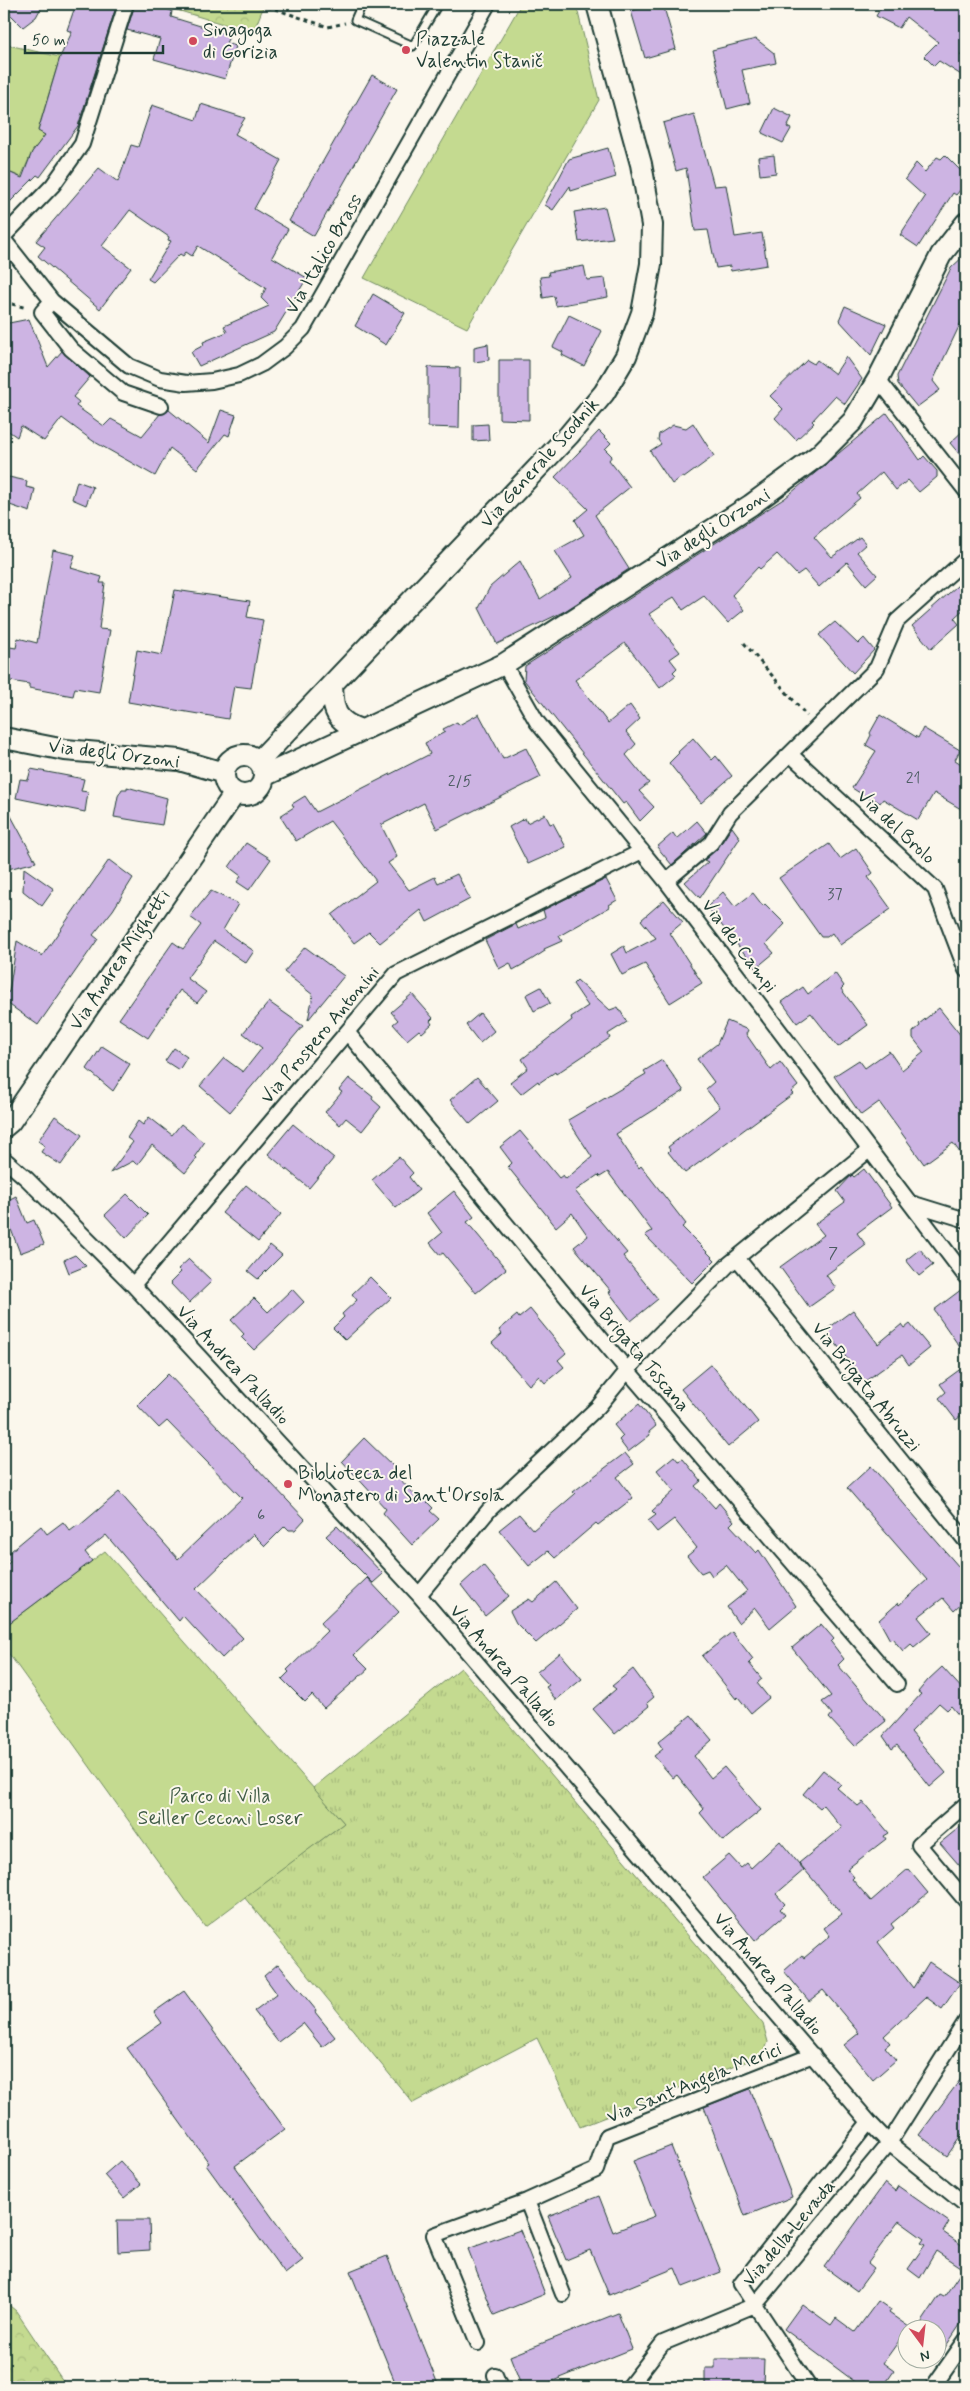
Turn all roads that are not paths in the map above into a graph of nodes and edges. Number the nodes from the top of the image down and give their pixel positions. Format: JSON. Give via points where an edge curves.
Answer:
{"nodes":[{"id":1,"x":126,"y":4,"type":"edge"},
{"id":2,"x":362,"y":4,"type":"edge"},
{"id":3,"x":438,"y":4,"type":"edge"},
{"id":4,"x":488,"y":4,"type":"edge"},
{"id":5,"x":597,"y":4,"type":"edge"},
{"id":6,"x":966,"y":223,"type":"edge"},
{"id":7,"x":4,"y":236,"type":"edge"},
{"id":8,"x":4,"y":240,"type":"edge"},
{"id":9,"x":52,"y":301,"type":"junction"},
{"id":10,"x":878,"y":379,"type":"junction"},
{"id":11,"x":161,"y":406,"type":"dead end"},
{"id":12,"x":966,"y":491,"type":"edge"},
{"id":13,"x":966,"y":559,"type":"edge"},
{"id":14,"x":504,"y":664,"type":"junction"},
{"id":15,"x":332,"y":685,"type":"junction"},
{"id":16,"x":361,"y":730,"type":"junction"},
{"id":17,"x":4,"y":738,"type":"edge"},
{"id":18,"x":790,"y":754,"type":"junction"},
{"id":19,"x":261,"y":768,"type":"junction"},
{"id":20,"x":224,"y":772,"type":"junction"},
{"id":21,"x":235,"y":793,"type":"junction"},
{"id":22,"x":642,"y":850,"type":"junction"},
{"id":23,"x":666,"y":881,"type":"junction"},
{"id":24,"x":966,"y":970,"type":"edge"},
{"id":25,"x":347,"y":1032,"type":"junction"},
{"id":26,"x":4,"y":1127,"type":"edge"},
{"id":27,"x":869,"y":1150,"type":"junction"},
{"id":28,"x":4,"y":1159,"type":"edge"},
{"id":29,"x":911,"y":1203,"type":"junction"},
{"id":30,"x":966,"y":1220,"type":"edge"},
{"id":31,"x":738,"y":1258,"type":"junction"},
{"id":32,"x":966,"y":1278,"type":"edge"},
{"id":33,"x":133,"y":1285,"type":"junction"},
{"id":34,"x":628,"y":1371,"type":"junction"},
{"id":35,"x":966,"y":1541,"type":"edge"},
{"id":36,"x":419,"y":1595,"type":"junction"},
{"id":37,"x":897,"y":1684,"type":"dead end"},
{"id":38,"x":966,"y":1804,"type":"edge"},
{"id":39,"x":966,"y":1901,"type":"edge"},
{"id":40,"x":966,"y":2020,"type":"edge"},
{"id":41,"x":813,"y":2055,"type":"junction"},
{"id":42,"x":869,"y":2122,"type":"junction"},
{"id":43,"x":889,"y":2143,"type":"junction"},
{"id":44,"x":526,"y":2201,"type":"junction"},
{"id":45,"x":966,"y":2205,"type":"edge"},
{"id":46,"x":563,"y":2294,"type":"dead end"},
{"id":47,"x":754,"y":2305,"type":"junction"},
{"id":48,"x":966,"y":2340,"type":"edge"},
{"id":49,"x":478,"y":2343,"type":"dead end"},
{"id":50,"x":629,"y":2387,"type":"edge"},
{"id":51,"x":809,"y":2387,"type":"edge"},
{"id":52,"x":933,"y":2387,"type":"edge"}],
"edges":[{"from":1,"to":7,"type":"street","via":[[82,144],[53,185]]},
{"from":2,"to":3,"type":"lane","via":[[355,20],[413,46]]},
{"from":4,"to":9,"type":"street","name":"Via Italico Brass","via":[[303,329],[262,364],[239,375],[212,381],[186,383],[160,379],[129,366]]},
{"from":5,"to":15,"type":"street","name":"Via Generale Scodnik","via":[[641,164],[652,225],[642,313],[626,356],[604,393],[569,436]]},
{"from":6,"to":10,"type":"street","name":"Via degli Orzoni","via":[[941,255]]},
{"from":8,"to":9,"type":"street","name":"Via Italico Brass"},
{"from":9,"to":11,"type":"street","via":[[42,312],[71,348],[123,393]]},
{"from":10,"to":12,"type":"street"},
{"from":10,"to":14,"type":"street","name":"Via degli Orzoni","via":[[852,421],[819,455],[751,505]]},
{"from":13,"to":18,"type":"street","via":[[896,621],[877,668]]},
{"from":14,"to":16,"type":"street","name":"Via degli Orzoni"},
{"from":14,"to":22,"type":"street","name":"Via dei Campi","via":[[537,722]]},
{"from":15,"to":16,"type":"street","via":[[336,714],[346,725]]},
{"from":15,"to":19,"type":"street","name":"Via Generale Scodnik"},
{"from":16,"to":19,"type":"street","name":"Via degli Orzoni"},
{"from":17,"to":20,"type":"street","name":"Via degli Orzoni","via":[[65,750],[179,760]]},
{"from":18,"to":23,"type":"street","via":[[730,813],[711,843]]},
{"from":18,"to":24,"type":"street","name":"Via del Brolo","via":[[935,889]]},
{"from":19,"to":20,"type":"street","via":[[245,754],[237,756]]},
{"from":19,"to":21,"type":"street","name":"Via degli Orzoni","via":[[258,790],[251,794]]},
{"from":20,"to":21,"type":"street","via":[[225,782]]},
{"from":21,"to":26,"type":"street","name":"Via Andrea Mighetti"},
{"from":22,"to":23,"type":"street","name":"Via dei Campi"},
{"from":22,"to":25,"type":"street","name":"Via Prospero Antonini","via":[[396,974]]},
{"from":23,"to":27,"type":"street","name":"Via dei Campi"},
{"from":25,"to":33,"type":"street","name":"Via Prospero Antonini"},
{"from":25,"to":34,"type":"street","name":"Via Brigata Toscana"},
{"from":27,"to":29,"type":"street","name":"Via dei Campi"},
{"from":27,"to":31,"type":"street"},
{"from":28,"to":33,"type":"street","name":"Via Andrea Palladio"},
{"from":29,"to":30,"type":"street"},
{"from":29,"to":32,"type":"street","name":"Via dei Campi"},
{"from":31,"to":34,"type":"street","via":[[645,1349]]},
{"from":31,"to":35,"type":"street","name":"Via Brigata Abruzzi"},
{"from":33,"to":36,"type":"street","name":"Via Andrea Palladio"},
{"from":34,"to":36,"type":"street","via":[[598,1407],[490,1510]]},
{"from":34,"to":37,"type":"street","name":"Via Brigata Toscana"},
{"from":36,"to":41,"type":"street","name":"Via Andrea Palladio"},
{"from":38,"to":39,"type":"street","via":[[919,1845]]},
{"from":40,"to":43,"type":"street","name":"Via della Levada"},
{"from":41,"to":42,"type":"street","name":"Via Andrea Palladio"},
{"from":41,"to":44,"type":"street","name":"Via Sant'Angela Merici","via":[[608,2136],[596,2170]]},
{"from":42,"to":43,"type":"street","name":"Via Andrea Palladio"},
{"from":42,"to":47,"type":"street","name":"Via della Levada","via":[[741,2284]]},
{"from":43,"to":45,"type":"street","name":"Via Andrea Palladio"},
{"from":43,"to":47,"type":"street","name":"Via della Levada"},
{"from":44,"to":46,"type":"street"},
{"from":44,"to":49,"type":"street","name":"Via Sant'Angela Merici","via":[[434,2236]]},
{"from":47,"to":50,"type":"street","via":[[662,2344]]},
{"from":47,"to":51,"type":"street"},
{"from":48,"to":52,"type":"street"}]}
